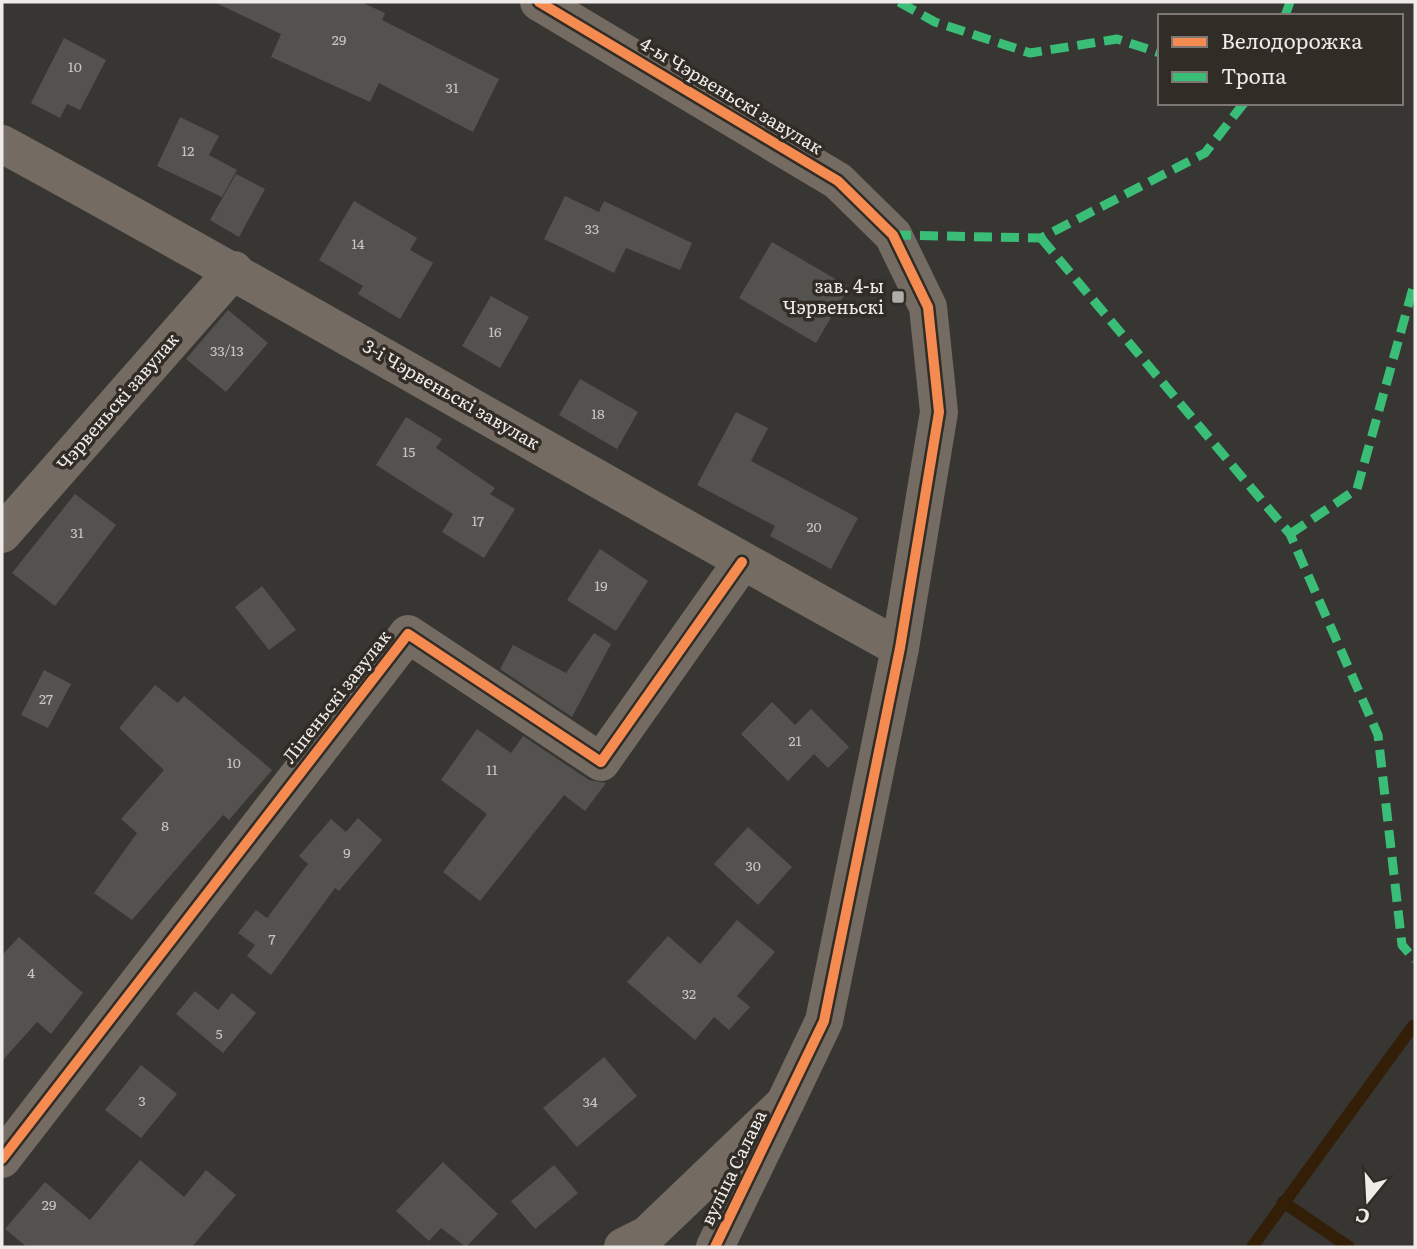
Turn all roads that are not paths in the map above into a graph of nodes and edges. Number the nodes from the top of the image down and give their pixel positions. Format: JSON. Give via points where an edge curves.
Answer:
{"nodes":[{"id":1,"x":539,"y":2,"type":"edge"},
{"id":2,"x":2,"y":144,"type":"edge"},
{"id":3,"x":234,"y":270,"type":"junction"},
{"id":4,"x":2,"y":534,"type":"edge"},
{"id":5,"x":742,"y":562,"type":"junction"},
{"id":6,"x":900,"y":648,"type":"junction"},
{"id":7,"x":785,"y":1103,"type":"junction"},
{"id":8,"x":2,"y":1159,"type":"edge"},
{"id":9,"x":623,"y":1247,"type":"edge"},
{"id":10,"x":715,"y":1247,"type":"edge"}],
"edges":[{"from":1,"to":6,"type":"street","name":"4-ы Чэрвеньскі завулак","via":[[838,181],[893,235],[928,307],[939,412]]},
{"from":2,"to":3,"type":"street","name":"3-і Чэрвеньскі завулак"},
{"from":3,"to":4,"type":"street","name":"Чэрвеньскі завулак"},
{"from":3,"to":5,"type":"street","name":"3-і Чэрвеньскі завулак"},
{"from":5,"to":6,"type":"street","name":"3-і Чэрвеньскі завулак"},
{"from":5,"to":8,"type":"street","name":"Ліпеньскі завулак","via":[[601,762],[408,634]]},
{"from":6,"to":7,"type":"street","name":"4-ы Чэрвеньскі завулак","via":[[824,1021]]},
{"from":7,"to":9,"type":"street","name":"вуліца Салава","via":[[647,1235]]},
{"from":7,"to":10,"type":"street","name":"вуліца Салава"}]}
